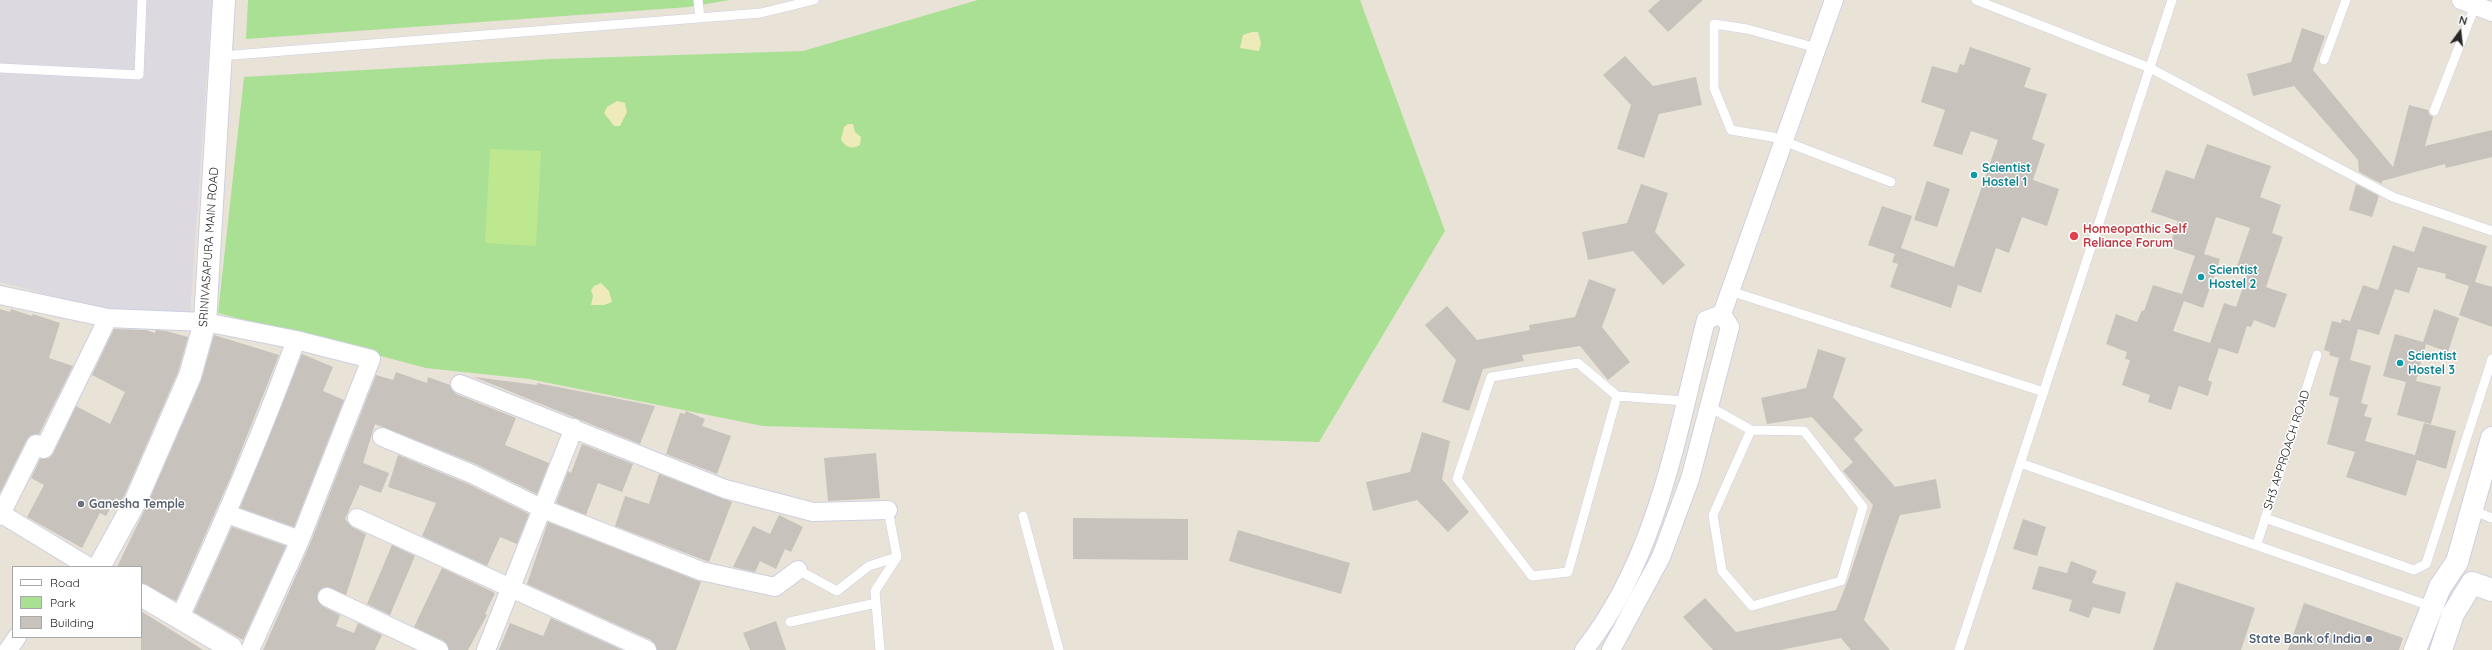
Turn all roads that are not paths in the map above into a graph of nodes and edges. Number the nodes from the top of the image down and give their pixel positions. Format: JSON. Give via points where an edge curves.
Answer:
{"nodes":[{"id":1,"x":142,"y":0,"type":"edge"},
{"id":2,"x":224,"y":0,"type":"edge"},
{"id":3,"x":698,"y":0,"type":"edge"},
{"id":4,"x":814,"y":0,"type":"edge"},
{"id":5,"x":1833,"y":0,"type":"edge"},
{"id":6,"x":1976,"y":0,"type":"edge"},
{"id":7,"x":2172,"y":0,"type":"edge"},
{"id":8,"x":2346,"y":0,"type":"edge"},
{"id":9,"x":2482,"y":7,"type":"edge"},
{"id":10,"x":700,"y":18,"type":"junction"},
{"id":11,"x":1817,"y":48,"type":"junction"},
{"id":12,"x":221,"y":56,"type":"junction"},
{"id":13,"x":2324,"y":60,"type":"dead end"},
{"id":14,"x":0,"y":68,"type":"edge"},
{"id":15,"x":2150,"y":68,"type":"junction"},
{"id":16,"x":2434,"y":111,"type":"dead end"},
{"id":17,"x":1784,"y":142,"type":"junction"},
{"id":18,"x":1891,"y":182,"type":"dead end"},
{"id":19,"x":2492,"y":231,"type":"edge"},
{"id":20,"x":1730,"y":290,"type":"junction"},
{"id":21,"x":0,"y":295,"type":"edge"},
{"id":22,"x":1722,"y":314,"type":"junction"},
{"id":23,"x":108,"y":318,"type":"junction"},
{"id":24,"x":205,"y":322,"type":"junction"},
{"id":25,"x":296,"y":340,"type":"junction"},
{"id":26,"x":2317,"y":355,"type":"dead end"},
{"id":27,"x":2492,"y":359,"type":"edge"},
{"id":28,"x":460,"y":384,"type":"dead end"},
{"id":29,"x":2044,"y":392,"type":"junction"},
{"id":30,"x":1617,"y":396,"type":"junction"},
{"id":31,"x":1685,"y":401,"type":"junction"},
{"id":32,"x":1708,"y":406,"type":"junction"},
{"id":33,"x":574,"y":428,"type":"junction"},
{"id":34,"x":1751,"y":430,"type":"junction"},
{"id":35,"x":382,"y":436,"type":"dead end"},
{"id":36,"x":2492,"y":438,"type":"edge"},
{"id":37,"x":2020,"y":463,"type":"junction"},
{"id":38,"x":543,"y":509,"type":"junction"},
{"id":39,"x":888,"y":510,"type":"joint"},
{"id":40,"x":2472,"y":510,"type":"junction"},
{"id":41,"x":1,"y":514,"type":"edge"},
{"id":42,"x":228,"y":514,"type":"junction"},
{"id":43,"x":1024,"y":516,"type":"dead end"},
{"id":44,"x":357,"y":518,"type":"dead end"},
{"id":45,"x":2265,"y":518,"type":"junction"},
{"id":46,"x":2492,"y":518,"type":"edge"},
{"id":47,"x":300,"y":540,"type":"junction"},
{"id":48,"x":2257,"y":544,"type":"junction"},
{"id":49,"x":897,"y":557,"type":"junction"},
{"id":50,"x":2457,"y":562,"type":"junction"},
{"id":51,"x":77,"y":564,"type":"edge"},
{"id":52,"x":100,"y":566,"type":"edge"},
{"id":53,"x":798,"y":570,"type":"joint"},
{"id":54,"x":2482,"y":587,"type":"edge"},
{"id":55,"x":511,"y":588,"type":"junction"},
{"id":56,"x":142,"y":596,"type":"edge"},
{"id":57,"x":327,"y":597,"type":"dead end"},
{"id":58,"x":876,"y":603,"type":"junction"},
{"id":59,"x":2443,"y":611,"type":"junction"},
{"id":60,"x":180,"y":617,"type":"junction"},
{"id":61,"x":790,"y":622,"type":"dead end"},
{"id":62,"x":16,"y":638,"type":"edge"},
{"id":63,"x":8,"y":650,"type":"edge"},
{"id":64,"x":237,"y":650,"type":"edge"},
{"id":65,"x":439,"y":650,"type":"edge"},
{"id":66,"x":486,"y":650,"type":"edge"},
{"id":67,"x":647,"y":650,"type":"edge"},
{"id":68,"x":880,"y":650,"type":"edge"},
{"id":69,"x":1059,"y":650,"type":"edge"},
{"id":70,"x":1584,"y":650,"type":"edge"},
{"id":71,"x":1611,"y":650,"type":"edge"},
{"id":72,"x":1959,"y":650,"type":"edge"},
{"id":73,"x":2415,"y":650,"type":"edge"},
{"id":74,"x":2441,"y":650,"type":"edge"}],
"edges":[{"from":1,"to":14,"type":"lane","via":[[139,75]]},
{"from":2,"to":12,"type":"street","name":"SRINIVASAPURA MAIN ROAD"},
{"from":3,"to":10,"type":"lane"},
{"from":4,"to":10,"type":"lane","via":[[761,13]]},
{"from":5,"to":11,"type":"street"},
{"from":6,"to":15,"type":"lane"},
{"from":7,"to":15,"type":"lane"},
{"from":8,"to":13,"type":"lane"},
{"from":9,"to":16,"type":"lane"},
{"from":10,"to":12,"type":"lane"},
{"from":11,"to":17,"type":"street"},
{"from":11,"to":17,"type":"lane","via":[[1714,24],[1714,88],[1731,130],[1773,137]]},
{"from":12,"to":24,"type":"street","name":"SRINIVASAPURA MAIN ROAD"},
{"from":15,"to":19,"type":"lane","via":[[2393,197]]},
{"from":15,"to":29,"type":"lane"},
{"from":17,"to":18,"type":"lane"},
{"from":17,"to":20,"type":"street"},
{"from":20,"to":22,"type":"street"},
{"from":20,"to":29,"type":"lane"},
{"from":21,"to":23,"type":"street"},
{"from":22,"to":31,"type":"street","via":[[1706,320]]},
{"from":22,"to":32,"type":"street","via":[[1730,327]]},
{"from":23,"to":24,"type":"street"},
{"from":23,"to":41,"type":"street","via":[[44,449],[36,444]]},
{"from":24,"to":25,"type":"street"},
{"from":24,"to":52,"type":"street","name":"SRINIVASAPURA MAIN ROAD","via":[[190,376],[136,500]]},
{"from":25,"to":42,"type":"street"},
{"from":25,"to":47,"type":"street","via":[[371,359]]},
{"from":26,"to":45,"type":"lane","name":"SH3 APPROACH ROAD"},
{"from":27,"to":45,"type":"lane","via":[[2426,564],[2414,570]]},
{"from":28,"to":33,"type":"street"},
{"from":29,"to":37,"type":"lane"},
{"from":30,"to":30,"type":"lane","via":[[1568,572],[1532,576],[1457,480],[1491,377],[1578,363]]},
{"from":30,"to":31,"type":"lane"},
{"from":31,"to":32,"type":"street"},
{"from":31,"to":70,"type":"street","via":[[1651,526],[1622,589]]},
{"from":32,"to":34,"type":"lane"},
{"from":32,"to":71,"type":"street","via":[[1690,479],[1661,557]]},
{"from":33,"to":38,"type":"street"},
{"from":33,"to":39,"type":"street","via":[[725,489],[813,512]]},
{"from":34,"to":34,"type":"lane","via":[[1713,515],[1722,571],[1752,606],[1841,581],[1863,507],[1804,431]]},
{"from":35,"to":38,"type":"street","via":[[472,474]]},
{"from":36,"to":40,"type":"street"},
{"from":37,"to":48,"type":"lane"},
{"from":37,"to":72,"type":"lane"},
{"from":38,"to":53,"type":"street","via":[[701,571],[775,587]]},
{"from":38,"to":55,"type":"street"},
{"from":39,"to":49,"type":"lane"},
{"from":40,"to":46,"type":"lane"},
{"from":40,"to":50,"type":"street"},
{"from":41,"to":51,"type":"street"},
{"from":42,"to":47,"type":"street"},
{"from":42,"to":60,"type":"street"},
{"from":43,"to":69,"type":"lane"},
{"from":44,"to":55,"type":"street"},
{"from":45,"to":48,"type":"lane","name":"SH3 APPROACH ROAD"},
{"from":47,"to":64,"type":"street"},
{"from":48,"to":59,"type":"lane"},
{"from":49,"to":53,"type":"lane","via":[[869,566],[837,591]]},
{"from":49,"to":58,"type":"lane","via":[[875,591]]},
{"from":50,"to":54,"type":"street"},
{"from":50,"to":59,"type":"street","via":[[2440,588]]},
{"from":54,"to":59,"type":"street"},
{"from":55,"to":66,"type":"street"},
{"from":55,"to":67,"type":"street"},
{"from":56,"to":60,"type":"street"},
{"from":57,"to":65,"type":"street"},
{"from":58,"to":61,"type":"lane"},
{"from":58,"to":68,"type":"lane"},
{"from":59,"to":73,"type":"street"},
{"from":59,"to":74,"type":"street"},
{"from":60,"to":64,"type":"street"},
{"from":62,"to":63,"type":"street"}]}
